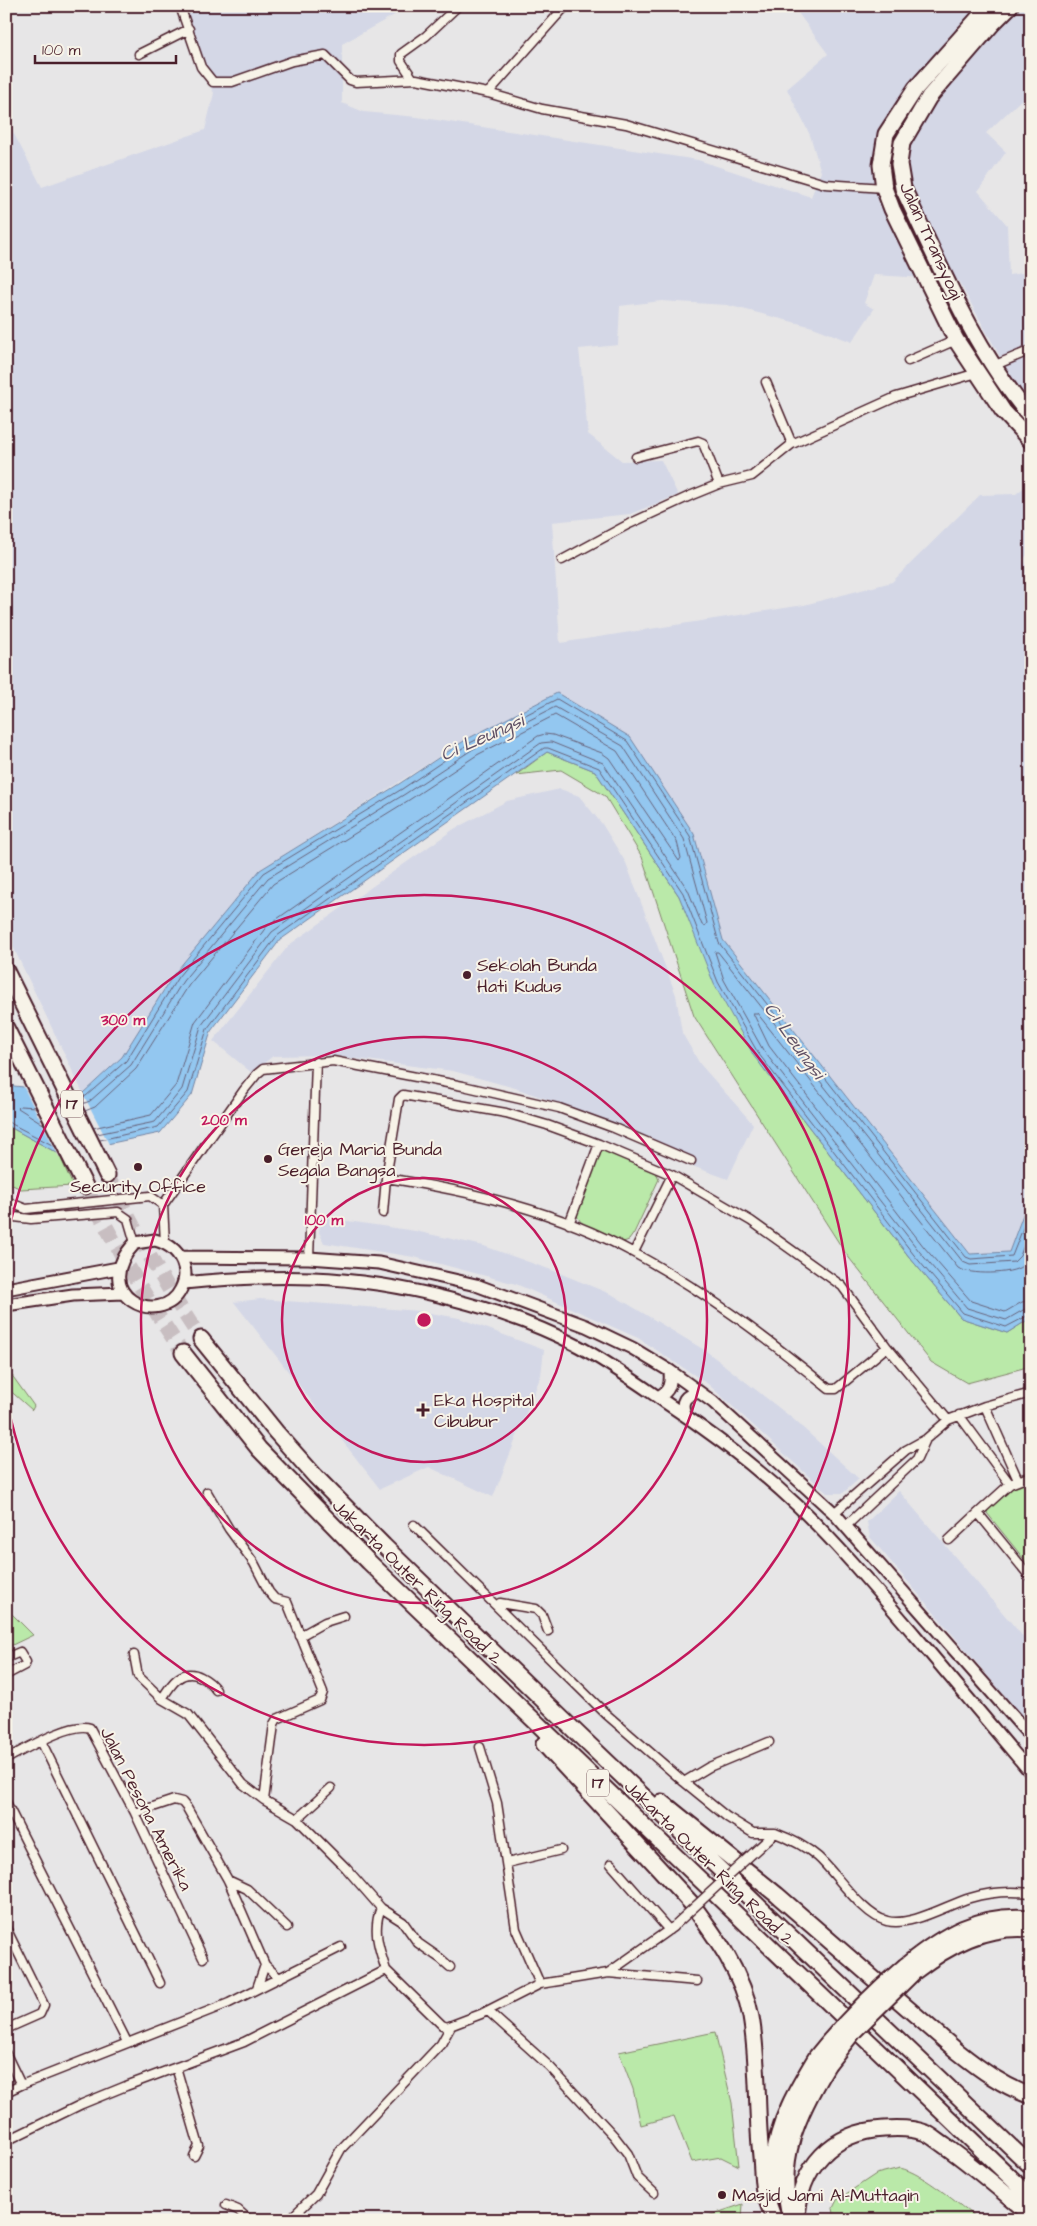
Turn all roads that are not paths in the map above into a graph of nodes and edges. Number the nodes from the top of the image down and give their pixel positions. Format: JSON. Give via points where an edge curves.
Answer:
{"nodes":[{"id":1,"x":180,"y":6,"type":"edge"},
{"id":2,"x":458,"y":6,"type":"edge"},
{"id":3,"x":568,"y":6,"type":"edge"},
{"id":4,"x":989,"y":6,"type":"edge"},
{"id":5,"x":1010,"y":6,"type":"edge"},
{"id":6,"x":189,"y":29,"type":"junction"},
{"id":7,"x":139,"y":54,"type":"dead end"},
{"id":8,"x":412,"y":79,"type":"junction"},
{"id":9,"x":488,"y":94,"type":"junction"},
{"id":10,"x":884,"y":188,"type":"junction"},
{"id":11,"x":956,"y":340,"type":"junction"},
{"id":12,"x":1031,"y":350,"type":"edge"},
{"id":13,"x":908,"y":361,"type":"dead end"},
{"id":14,"x":994,"y":366,"type":"junction"},
{"id":15,"x":977,"y":373,"type":"junction"},
{"id":16,"x":766,"y":382,"type":"dead end"},
{"id":17,"x":1031,"y":417,"type":"edge"},
{"id":18,"x":1031,"y":442,"type":"edge"},
{"id":19,"x":792,"y":444,"type":"junction"},
{"id":20,"x":636,"y":457,"type":"dead end"},
{"id":21,"x":719,"y":484,"type":"junction"},
{"id":22,"x":562,"y":560,"type":"dead end"},
{"id":23,"x":6,"y":971,"type":"edge"},
{"id":24,"x":6,"y":1028,"type":"edge"},
{"id":25,"x":316,"y":1062,"type":"junction"},
{"id":26,"x":599,"y":1144,"type":"junction"},
{"id":27,"x":691,"y":1161,"type":"dead end"},
{"id":28,"x":107,"y":1175,"type":"tunnel mouth"},
{"id":29,"x":672,"y":1175,"type":"junction"},
{"id":30,"x":386,"y":1178,"type":"junction"},
{"id":31,"x":85,"y":1186,"type":"tunnel mouth"},
{"id":32,"x":6,"y":1202,"type":"edge"},
{"id":33,"x":163,"y":1205,"type":"junction"},
{"id":34,"x":383,"y":1213,"type":"dead end"},
{"id":35,"x":6,"y":1216,"type":"edge"},
{"id":36,"x":570,"y":1224,"type":"junction"},
{"id":37,"x":135,"y":1243,"type":"junction"},
{"id":38,"x":165,"y":1243,"type":"junction"},
{"id":39,"x":634,"y":1252,"type":"junction"},
{"id":40,"x":180,"y":1257,"type":"junction"},
{"id":41,"x":309,"y":1258,"type":"junction"},
{"id":42,"x":118,"y":1268,"type":"junction"},
{"id":43,"x":184,"y":1283,"type":"junction"},
{"id":44,"x":6,"y":1289,"type":"edge"},
{"id":45,"x":124,"y":1293,"type":"junction"},
{"id":46,"x":6,"y":1306,"type":"edge"},
{"id":47,"x":201,"y":1339,"type":"tunnel mouth"},
{"id":48,"x":887,"y":1347,"type":"junction"},
{"id":49,"x":183,"y":1353,"type":"tunnel mouth"},
{"id":50,"x":670,"y":1371,"type":"junction"},
{"id":51,"x":699,"y":1392,"type":"junction"},
{"id":52,"x":1031,"y":1393,"type":"edge"},
{"id":53,"x":658,"y":1397,"type":"junction"},
{"id":54,"x":985,"y":1406,"type":"junction"},
{"id":55,"x":959,"y":1414,"type":"junction"},
{"id":56,"x":685,"y":1415,"type":"junction"},
{"id":57,"x":948,"y":1420,"type":"junction"},
{"id":58,"x":926,"y":1439,"type":"junction"},
{"id":59,"x":879,"y":1473,"type":"junction"},
{"id":60,"x":1031,"y":1476,"type":"edge"},
{"id":61,"x":1018,"y":1480,"type":"junction"},
{"id":62,"x":890,"y":1484,"type":"junction"},
{"id":63,"x":1010,"y":1484,"type":"junction"},
{"id":64,"x":207,"y":1492,"type":"dead end"},
{"id":65,"x":834,"y":1513,"type":"junction"},
{"id":66,"x":978,"y":1513,"type":"junction"},
{"id":67,"x":414,"y":1525,"type":"dead end"},
{"id":68,"x":846,"y":1526,"type":"junction"},
{"id":69,"x":950,"y":1540,"type":"dead end"},
{"id":70,"x":1031,"y":1578,"type":"edge"},
{"id":71,"x":503,"y":1593,"type":"dead end"},
{"id":72,"x":499,"y":1605,"type":"junction"},
{"id":73,"x":344,"y":1616,"type":"dead end"},
{"id":74,"x":438,"y":1630,"type":"junction"},
{"id":75,"x":548,"y":1631,"type":"dead end"},
{"id":76,"x":300,"y":1636,"type":"junction"},
{"id":77,"x":134,"y":1655,"type":"dead end"},
{"id":78,"x":6,"y":1658,"type":"edge"},
{"id":79,"x":6,"y":1674,"type":"edge"},
{"id":80,"x":216,"y":1690,"type":"dead end"},
{"id":81,"x":162,"y":1699,"type":"junction"},
{"id":82,"x":579,"y":1735,"type":"junction"},
{"id":83,"x":1031,"y":1736,"type":"edge"},
{"id":84,"x":41,"y":1741,"type":"junction"},
{"id":85,"x":769,"y":1742,"type":"dead end"},
{"id":86,"x":480,"y":1747,"type":"dead end"},
{"id":87,"x":6,"y":1759,"type":"edge"},
{"id":88,"x":1031,"y":1773,"type":"edge"},
{"id":89,"x":684,"y":1782,"type":"junction"},
{"id":90,"x":331,"y":1788,"type":"dead end"},
{"id":91,"x":264,"y":1800,"type":"junction"},
{"id":92,"x":6,"y":1802,"type":"edge"},
{"id":93,"x":135,"y":1814,"type":"junction"},
{"id":94,"x":297,"y":1819,"type":"junction"},
{"id":95,"x":775,"y":1833,"type":"junction"},
{"id":96,"x":561,"y":1850,"type":"dead end"},
{"id":97,"x":507,"y":1863,"type":"junction"},
{"id":98,"x":611,"y":1864,"type":"dead end"},
{"id":99,"x":228,"y":1880,"type":"junction"},
{"id":100,"x":1031,"y":1894,"type":"edge"},
{"id":101,"x":381,"y":1908,"type":"junction"},
{"id":102,"x":1031,"y":1918,"type":"edge"},
{"id":103,"x":287,"y":1927,"type":"dead end"},
{"id":104,"x":6,"y":1928,"type":"edge"},
{"id":105,"x":1031,"y":1929,"type":"edge"},
{"id":106,"x":669,"y":1930,"type":"junction"},
{"id":107,"x":342,"y":1947,"type":"dead end"},
{"id":108,"x":203,"y":1958,"type":"dead end"},
{"id":109,"x":265,"y":1965,"type":"junction"},
{"id":110,"x":450,"y":1967,"type":"dead end"},
{"id":111,"x":909,"y":1969,"type":"junction"},
{"id":112,"x":386,"y":1970,"type":"junction"},
{"id":113,"x":608,"y":1973,"type":"junction"},
{"id":114,"x":279,"y":1978,"type":"junction"},
{"id":115,"x":697,"y":1981,"type":"dead end"},
{"id":116,"x":160,"y":1983,"type":"dead end"},
{"id":117,"x":540,"y":1984,"type":"junction"},
{"id":118,"x":257,"y":1988,"type":"junction"},
{"id":119,"x":488,"y":2011,"type":"junction"},
{"id":120,"x":451,"y":2026,"type":"junction"},
{"id":121,"x":6,"y":2029,"type":"edge"},
{"id":122,"x":127,"y":2042,"type":"junction"},
{"id":123,"x":6,"y":2054,"type":"edge"},
{"id":124,"x":823,"y":2060,"type":"junction"},
{"id":125,"x":176,"y":2067,"type":"junction"},
{"id":126,"x":21,"y":2084,"type":"junction"},
{"id":127,"x":6,"y":2092,"type":"edge"},
{"id":128,"x":1031,"y":2096,"type":"edge"},
{"id":129,"x":6,"y":2141,"type":"edge"},
{"id":130,"x":194,"y":2156,"type":"dead end"},
{"id":131,"x":1031,"y":2166,"type":"edge"},
{"id":132,"x":654,"y":2193,"type":"dead end"},
{"id":133,"x":1031,"y":2198,"type":"edge"},
{"id":134,"x":226,"y":2205,"type":"dead end"},
{"id":135,"x":1031,"y":2215,"type":"edge"},
{"id":136,"x":249,"y":2220,"type":"edge"},
{"id":137,"x":289,"y":2220,"type":"edge"},
{"id":138,"x":775,"y":2220,"type":"edge"},
{"id":139,"x":791,"y":2220,"type":"edge"},
{"id":140,"x":797,"y":2220,"type":"edge"}],
"edges":[{"from":1,"to":6,"type":"street"},
{"from":2,"to":8,"type":"street","via":[[401,54],[401,61]]},
{"from":3,"to":9,"type":"street"},
{"from":4,"to":10,"type":"highway","name":"Jalan Transyogi","via":[[916,88],[886,134],[881,165]]},
{"from":5,"to":14,"type":"highway","name":"Jalan Transyogi","via":[[929,97],[902,143],[899,164],[902,188],[968,323]]},
{"from":6,"to":7,"type":"street"},
{"from":6,"to":8,"type":"street","via":[[201,67],[214,82],[232,82],[292,61],[324,55],[356,82]]},
{"from":8,"to":9,"type":"street"},
{"from":9,"to":10,"type":"street","via":[[542,109],[626,124],[825,184]]},
{"from":10,"to":11,"type":"highway","name":"Jalan Transyogi"},
{"from":11,"to":13,"type":"street"},
{"from":11,"to":15,"type":"highway","name":"Jalan Transyogi"},
{"from":12,"to":14,"type":"street"},
{"from":14,"to":17,"type":"highway","name":"Jalan Transyogi"},
{"from":15,"to":18,"type":"highway","name":"Jalan Transyogi","via":[[1003,411]]},
{"from":15,"to":19,"type":"street","via":[[896,397]]},
{"from":16,"to":19,"type":"street"},
{"from":19,"to":21,"type":"street","via":[[752,476]]},
{"from":20,"to":21,"type":"street","via":[[698,441],[703,443]]},
{"from":21,"to":22,"type":"street","via":[[629,524]]},
{"from":23,"to":28,"type":"highway","number":"17"},
{"from":24,"to":31,"type":"highway","number":"17"},
{"from":25,"to":27,"type":"street","via":[[333,1061],[559,1108]]},
{"from":25,"to":33,"type":"street","via":[[272,1067],[257,1074]]},
{"from":25,"to":41,"type":"street"},
{"from":26,"to":29,"type":"street"},
{"from":26,"to":30,"type":"street","via":[[506,1113],[404,1095],[399,1100]]},
{"from":26,"to":36,"type":"street"},
{"from":29,"to":39,"type":"street"},
{"from":29,"to":48,"type":"street","via":[[751,1221],[842,1286]]},
{"from":30,"to":34,"type":"street"},
{"from":30,"to":36,"type":"street","via":[[466,1192]]},
{"from":32,"to":33,"type":"street","via":[[26,1209],[150,1196]]},
{"from":33,"to":38,"type":"street"},
{"from":35,"to":37,"type":"street","via":[[31,1219],[118,1212],[128,1219]]},
{"from":36,"to":39,"type":"street"},
{"from":37,"to":38,"type":"street","via":[[155,1240]]},
{"from":37,"to":42,"type":"street","via":[[124,1254]]},
{"from":38,"to":40,"type":"street"},
{"from":39,"to":48,"type":"street","via":[[716,1302],[829,1389],[836,1389]]},
{"from":40,"to":41,"type":"street"},
{"from":40,"to":43,"type":"street","via":[[185,1269]]},
{"from":41,"to":50,"type":"street","via":[[379,1263],[476,1285],[586,1326]]},
{"from":42,"to":44,"type":"street"},
{"from":42,"to":45,"type":"street"},
{"from":43,"to":45,"type":"street","via":[[174,1299],[158,1307],[139,1305]]},
{"from":43,"to":53,"type":"street","via":[[253,1277],[316,1278],[402,1288],[457,1301],[512,1318],[576,1345]]},
{"from":45,"to":46,"type":"street","via":[[73,1295]]},
{"from":47,"to":82,"type":"highway","name":"Jakarta Outer Ring Road 2","number":"17","via":[[315,1476]]},
{"from":48,"to":57,"type":"street"},
{"from":49,"to":74,"type":"highway","name":"Jakarta Outer Ring Road 2","number":"17","via":[[259,1449]]},
{"from":50,"to":51,"type":"street"},
{"from":50,"to":53,"type":"street","via":[[670,1386]]},
{"from":51,"to":56,"type":"street","via":[[684,1399],[682,1408]]},
{"from":51,"to":65,"type":"street"},
{"from":52,"to":54,"type":"street"},
{"from":53,"to":56,"type":"street"},
{"from":54,"to":55,"type":"street"},
{"from":54,"to":61,"type":"street"},
{"from":55,"to":57,"type":"street"},
{"from":55,"to":63,"type":"street"},
{"from":56,"to":88,"type":"street","via":[[757,1469],[800,1508],[864,1576]]},
{"from":57,"to":58,"type":"street"},
{"from":58,"to":59,"type":"street","via":[[906,1450]]},
{"from":58,"to":62,"type":"street","via":[[917,1459]]},
{"from":59,"to":62,"type":"street"},
{"from":59,"to":65,"type":"street"},
{"from":60,"to":61,"type":"street"},
{"from":61,"to":63,"type":"street"},
{"from":62,"to":68,"type":"street"},
{"from":63,"to":66,"type":"street"},
{"from":64,"to":76,"type":"street","via":[[254,1563],[269,1592],[275,1599],[287,1602]]},
{"from":65,"to":68,"type":"street"},
{"from":66,"to":69,"type":"street"},
{"from":66,"to":70,"type":"street"},
{"from":67,"to":72,"type":"street"},
{"from":68,"to":83,"type":"street"},
{"from":71,"to":72,"type":"street"},
{"from":72,"to":75,"type":"street","via":[[536,1609]]},
{"from":72,"to":89,"type":"street","via":[[512,1624],[606,1714]]},
{"from":73,"to":76,"type":"street"},
{"from":74,"to":133,"type":"highway","name":"Jakarta Outer Ring Road 2","number":"17"},
{"from":74,"to":138,"type":"highway","via":[[691,1903],[728,1957],[750,2015],[764,2190]]},
{"from":76,"to":91,"type":"street","via":[[323,1696],[275,1722]]},
{"from":77,"to":81,"type":"street","via":[[138,1676]]},
{"from":78,"to":79,"type":"street","via":[[20,1652],[26,1662]]},
{"from":80,"to":81,"type":"street","via":[[206,1679],[187,1674],[175,1681]]},
{"from":81,"to":91,"type":"street","via":[[188,1714],[243,1784]]},
{"from":82,"to":128,"type":"highway","via":[[777,1895],[984,2073]]},
{"from":82,"to":131,"type":"highway","name":"Jakarta Outer Ring Road 2","number":"17"},
{"from":84,"to":87,"type":"street","name":"Jalan Pesona Amerika"},
{"from":84,"to":93,"type":"street","name":"Jalan Pesona Amerika","via":[[79,1726],[90,1728]]},
{"from":84,"to":116,"type":"street"},
{"from":85,"to":89,"type":"street","via":[[709,1767]]},
{"from":86,"to":97,"type":"street","via":[[497,1803]]},
{"from":89,"to":95,"type":"street","via":[[727,1817],[753,1833]]},
{"from":90,"to":94,"type":"street"},
{"from":91,"to":94,"type":"street"},
{"from":92,"to":122,"type":"street"},
{"from":93,"to":99,"type":"street","via":[[174,1800],[182,1802]]},
{"from":93,"to":108,"type":"street","name":"Jalan Pesona Amerika"},
{"from":94,"to":101,"type":"street"},
{"from":95,"to":100,"type":"street","via":[[798,1842],[818,1857],[856,1899],[885,1921],[899,1923],[914,1919],[972,1897],[999,1893]]},
{"from":95,"to":106,"type":"street","bridge":true},
{"from":96,"to":97,"type":"street"},
{"from":97,"to":117,"type":"street","via":[[516,1929]]},
{"from":98,"to":106,"type":"street"},
{"from":99,"to":103,"type":"street","via":[[247,1889]]},
{"from":99,"to":109,"type":"street"},
{"from":101,"to":110,"type":"street","via":[[403,1922],[418,1943]]},
{"from":101,"to":112,"type":"street","via":[[376,1922],[377,1940]]},
{"from":102,"to":111,"type":"highway","via":[[987,1920],[957,1929],[931,1945]]},
{"from":104,"to":121,"type":"street","via":[[44,2005],[40,2014]]},
{"from":105,"to":111,"type":"highway","via":[[988,1931],[961,1941]]},
{"from":106,"to":113,"type":"street"},
{"from":107,"to":114,"type":"street"},
{"from":109,"to":114,"type":"street"},
{"from":109,"to":118,"type":"street"},
{"from":111,"to":124,"type":"highway","bridge":true,"via":[[854,2031]]},
{"from":112,"to":120,"type":"street","via":[[442,2025]]},
{"from":112,"to":125,"type":"street","via":[[244,2042]]},
{"from":113,"to":115,"type":"street"},
{"from":113,"to":117,"type":"street"},
{"from":114,"to":118,"type":"street"},
{"from":117,"to":119,"type":"street"},
{"from":118,"to":122,"type":"street","via":[[229,2003]]},
{"from":119,"to":120,"type":"street"},
{"from":119,"to":132,"type":"street","via":[[550,2067],[614,2136],[628,2154],[637,2176]]},
{"from":120,"to":137,"type":"street","via":[[441,2044],[340,2149],[316,2194]]},
{"from":122,"to":126,"type":"street"},
{"from":123,"to":126,"type":"street"},
{"from":124,"to":138,"type":"highway","via":[[794,2093],[781,2128],[774,2160]]},
{"from":124,"to":139,"type":"highway","via":[[793,2132],[787,2161],[786,2201]]},
{"from":125,"to":129,"type":"street","via":[[82,2104]]},
{"from":125,"to":130,"type":"street","via":[[198,2146]]},
{"from":126,"to":127,"type":"street"},
{"from":134,"to":136,"type":"street"},
{"from":135,"to":140,"type":"highway","via":[[962,2158],[925,2133],[899,2128],[860,2131],[837,2142],[818,2160],[805,2179]]}]}
